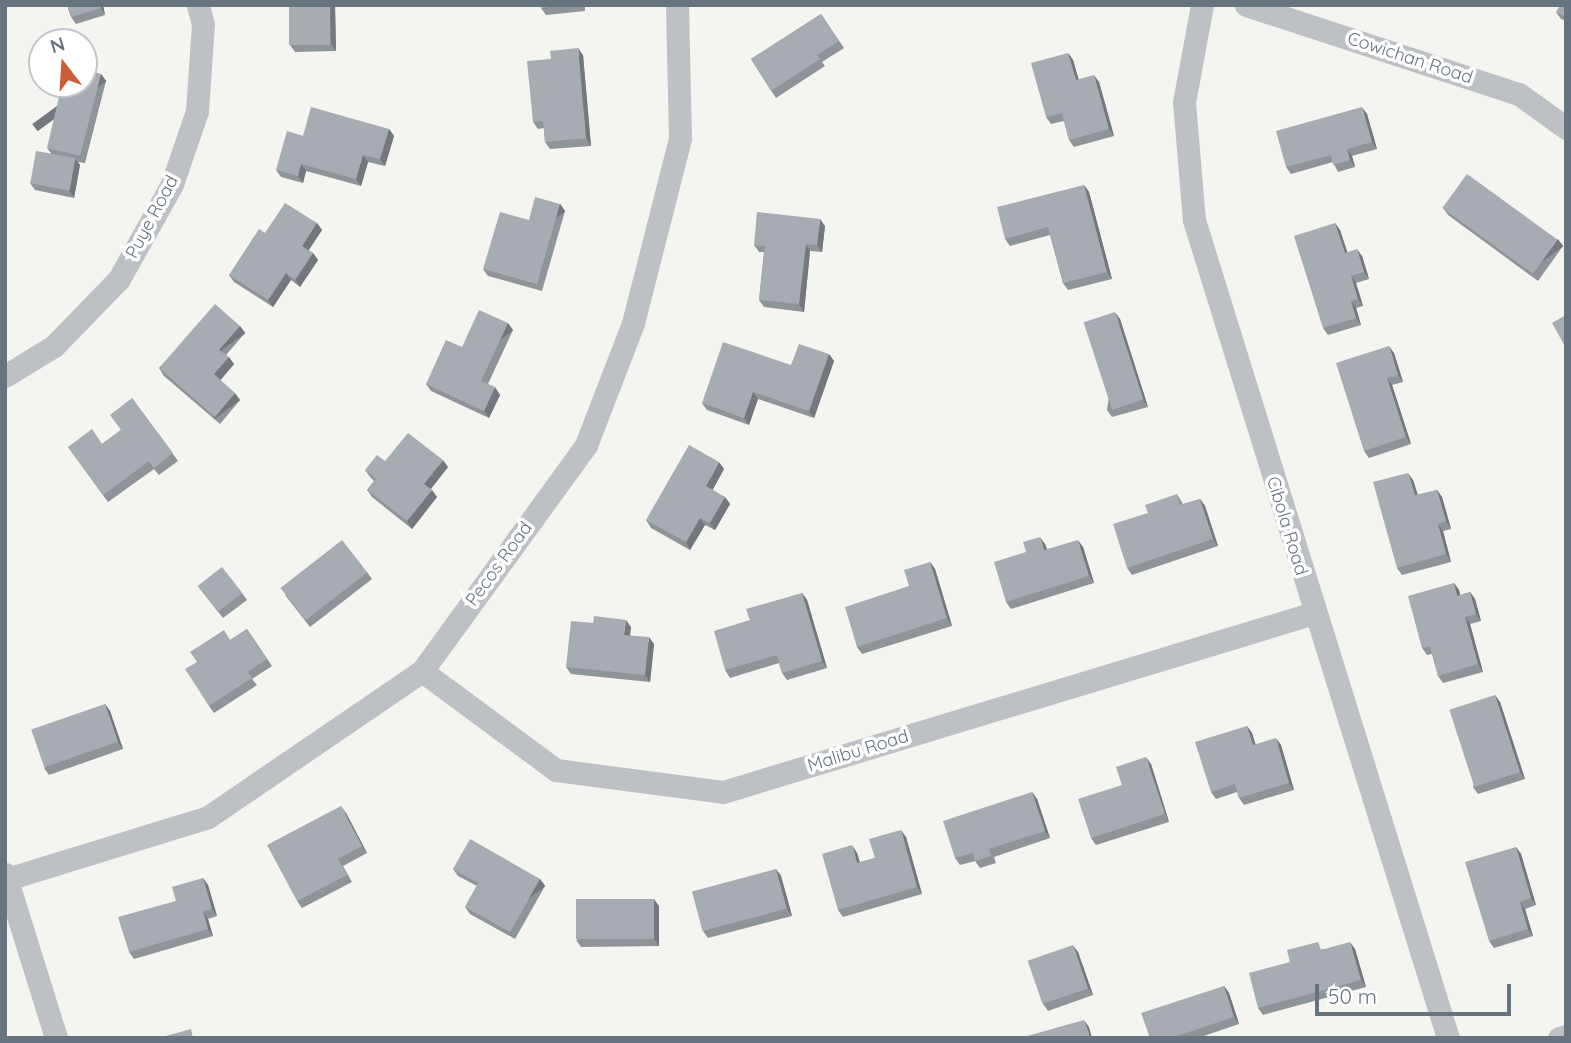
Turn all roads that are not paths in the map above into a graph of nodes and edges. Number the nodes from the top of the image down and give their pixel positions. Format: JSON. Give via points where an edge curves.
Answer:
{"nodes":[{"id":1,"x":198,"y":5,"type":"edge"},
{"id":2,"x":677,"y":5,"type":"edge"},
{"id":3,"x":1202,"y":5,"type":"edge"},
{"id":4,"x":1246,"y":5,"type":"edge"},
{"id":5,"x":1566,"y":128,"type":"edge"},
{"id":6,"x":5,"y":376,"type":"edge"},
{"id":7,"x":1314,"y":613,"type":"junction"},
{"id":8,"x":422,"y":671,"type":"junction"},
{"id":9,"x":6,"y":877,"type":"edge"},
{"id":10,"x":1566,"y":1036,"type":"edge"},
{"id":11,"x":56,"y":1038,"type":"edge"},
{"id":12,"x":1448,"y":1038,"type":"edge"},
{"id":13,"x":1559,"y":1038,"type":"edge"}],
"edges":[{"from":1,"to":6,"type":"street","name":"Puye Road","via":[[202,24],[197,111],[172,184],[119,279],[54,346]]},
{"from":2,"to":8,"type":"street","name":"Pecos Road","via":[[680,138],[623,348],[586,445]]},
{"from":3,"to":7,"type":"street","name":"Cibola Road","via":[[1184,102],[1194,220]]},
{"from":4,"to":5,"type":"street","name":"Cowichan Road","via":[[1519,94]]},
{"from":7,"to":8,"type":"street","name":"Malibu Road","via":[[723,792],[556,770]]},
{"from":7,"to":12,"type":"street","name":"Cibola Road"},
{"from":8,"to":9,"type":"street","name":"Pecos Road","via":[[208,817]]},
{"from":9,"to":11,"type":"street"},
{"from":10,"to":13,"type":"street"}]}
